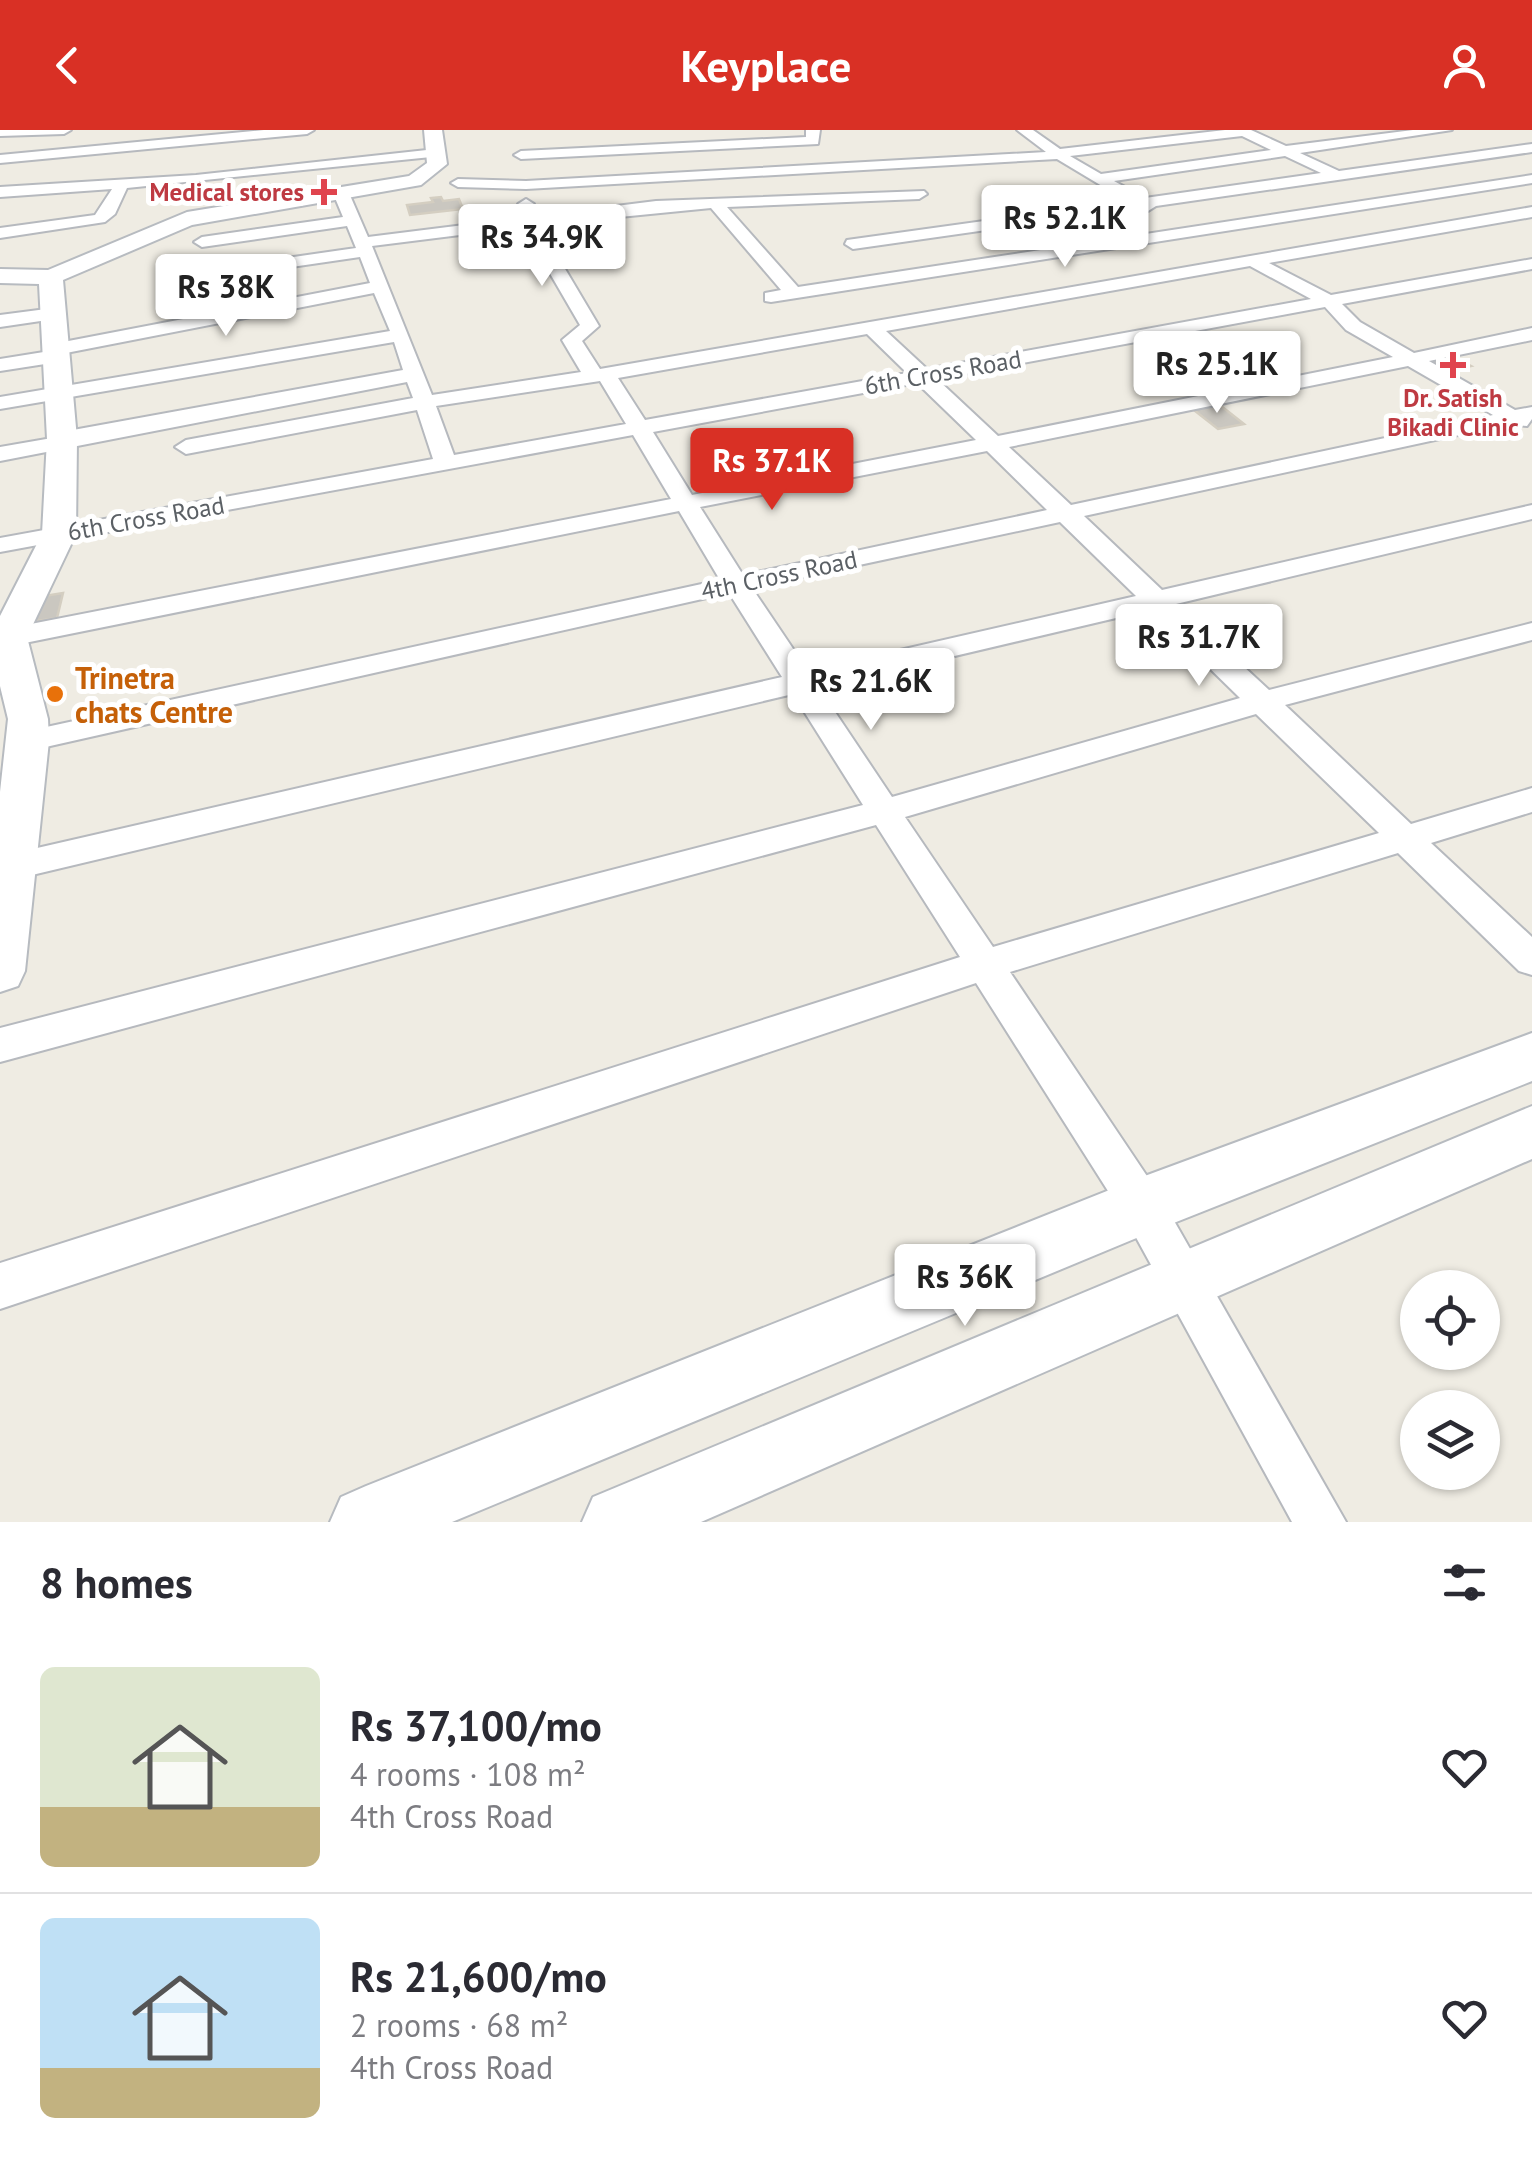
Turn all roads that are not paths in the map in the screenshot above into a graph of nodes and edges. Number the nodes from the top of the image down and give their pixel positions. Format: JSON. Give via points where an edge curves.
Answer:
{"nodes":[{"id":1,"x":64,"y":130,"type":"edge"},
{"id":2,"x":307,"y":130,"type":"edge"},
{"id":3,"x":813,"y":130,"type":"edge"},
{"id":4,"x":1024,"y":130,"type":"edge"},
{"id":5,"x":1445,"y":130,"type":"edge"},
{"id":6,"x":44,"y":131,"type":"edge"},
{"id":7,"x":1242,"y":131,"type":"edge"},
{"id":8,"x":0,"y":132,"type":"edge"},
{"id":9,"x":1476,"y":136,"type":"dead end"},
{"id":10,"x":534,"y":138,"type":"dead end"},
{"id":11,"x":434,"y":141,"type":"edge"},
{"id":12,"x":1532,"y":148,"type":"edge"},
{"id":13,"x":1512,"y":150,"type":"junction"},
{"id":14,"x":1283,"y":151,"type":"junction"},
{"id":15,"x":1059,"y":154,"type":"junction"},
{"id":16,"x":521,"y":155,"type":"junction"},
{"id":17,"x":1532,"y":156,"type":"edge"},
{"id":18,"x":0,"y":159,"type":"edge"},
{"id":19,"x":1335,"y":175,"type":"junction"},
{"id":20,"x":1102,"y":178,"type":"junction"},
{"id":21,"x":1532,"y":178,"type":"edge"},
{"id":22,"x":414,"y":181,"type":"junction"},
{"id":23,"x":122,"y":183,"type":"junction"},
{"id":24,"x":458,"y":183,"type":"junction"},
{"id":25,"x":526,"y":185,"type":"junction"},
{"id":26,"x":0,"y":192,"type":"edge"},
{"id":27,"x":919,"y":194,"type":"dead end"},
{"id":28,"x":809,"y":198,"type":"junction"},
{"id":29,"x":1386,"y":198,"type":"junction"},
{"id":30,"x":715,"y":203,"type":"junction"},
{"id":31,"x":1143,"y":204,"type":"junction"},
{"id":32,"x":348,"y":206,"type":"junction"},
{"id":33,"x":1532,"y":212,"type":"edge"},
{"id":34,"x":526,"y":223,"type":"junction"},
{"id":35,"x":1449,"y":226,"type":"junction"},
{"id":36,"x":194,"y":230,"type":"junction"},
{"id":37,"x":1194,"y":231,"type":"junction"},
{"id":38,"x":4,"y":232,"type":"edge"},
{"id":39,"x":1482,"y":240,"type":"dead end"},
{"id":40,"x":366,"y":247,"type":"junction"},
{"id":41,"x":1499,"y":247,"type":"dead end"},
{"id":42,"x":858,"y":250,"type":"junction"},
{"id":43,"x":0,"y":253,"type":"edge"},
{"id":44,"x":1253,"y":262,"type":"junction"},
{"id":45,"x":1532,"y":263,"type":"edge"},
{"id":46,"x":0,"y":276,"type":"edge"},
{"id":47,"x":50,"y":277,"type":"junction"},
{"id":48,"x":382,"y":286,"type":"junction"},
{"id":49,"x":793,"y":294,"type":"junction"},
{"id":50,"x":207,"y":297,"type":"junction"},
{"id":51,"x":771,"y":297,"type":"dead end"},
{"id":52,"x":1330,"y":302,"type":"junction"},
{"id":53,"x":54,"y":314,"type":"junction"},
{"id":54,"x":0,"y":321,"type":"edge"},
{"id":55,"x":872,"y":328,"type":"junction"},
{"id":56,"x":401,"y":334,"type":"junction"},
{"id":57,"x":1532,"y":334,"type":"edge"},
{"id":58,"x":58,"y":352,"type":"junction"},
{"id":59,"x":1411,"y":360,"type":"junction"},
{"id":60,"x":0,"y":365,"type":"edge"},
{"id":61,"x":600,"y":375,"type":"junction"},
{"id":62,"x":922,"y":375,"type":"junction"},
{"id":63,"x":419,"y":388,"type":"junction"},
{"id":64,"x":60,"y":393,"type":"junction"},
{"id":65,"x":0,"y":403,"type":"edge"},
{"id":66,"x":1525,"y":419,"type":"edge"},
{"id":67,"x":643,"y":428,"type":"junction"},
{"id":68,"x":62,"y":441,"type":"junction"},
{"id":69,"x":995,"y":445,"type":"junction"},
{"id":70,"x":186,"y":446,"type":"dead end"},
{"id":71,"x":0,"y":454,"type":"edge"},
{"id":72,"x":446,"y":464,"type":"junction"},
{"id":73,"x":685,"y":502,"type":"junction"},
{"id":74,"x":1532,"y":512,"type":"edge"},
{"id":75,"x":1066,"y":513,"type":"junction"},
{"id":76,"x":59,"y":534,"type":"junction"},
{"id":77,"x":0,"y":545,"type":"edge"},
{"id":78,"x":736,"y":584,"type":"junction"},
{"id":79,"x":1156,"y":599,"type":"junction"},
{"id":80,"x":1532,"y":631,"type":"edge"},
{"id":81,"x":4,"y":638,"type":"edge"},
{"id":82,"x":802,"y":684,"type":"junction"},
{"id":83,"x":1265,"y":701,"type":"junction"},
{"id":84,"x":19,"y":729,"type":"edge"},
{"id":85,"x":1532,"y":800,"type":"edge"},
{"id":86,"x":884,"y":811,"type":"junction"},
{"id":87,"x":9,"y":818,"type":"edge"},
{"id":88,"x":1407,"y":839,"type":"junction"},
{"id":89,"x":11,"y":866,"type":"junction"},
{"id":90,"x":1532,"y":960,"type":"edge"},
{"id":91,"x":983,"y":965,"type":"junction"},
{"id":92,"x":0,"y":971,"type":"edge"},
{"id":93,"x":0,"y":1045,"type":"edge"},
{"id":94,"x":1532,"y":1057,"type":"edge"},
{"id":95,"x":1532,"y":1132,"type":"edge"},
{"id":96,"x":1142,"y":1206,"type":"junction"},
{"id":97,"x":1183,"y":1279,"type":"junction"},
{"id":98,"x":0,"y":1286,"type":"edge"},
{"id":99,"x":366,"y":1522,"type":"edge"},
{"id":100,"x":618,"y":1522,"type":"edge"},
{"id":101,"x":1320,"y":1522,"type":"edge"}],
"edges":[{"from":1,"to":6,"type":"street"},
{"from":2,"to":18,"type":"street"},
{"from":3,"to":16,"type":"street","via":[[813,141]]},
{"from":4,"to":15,"type":"street"},
{"from":5,"to":14,"type":"street"},
{"from":6,"to":8,"type":"street"},
{"from":7,"to":14,"type":"street"},
{"from":7,"to":15,"type":"street"},
{"from":9,"to":13,"type":"street"},
{"from":10,"to":16,"type":"street"},
{"from":11,"to":22,"type":"street","via":[[437,164]]},
{"from":11,"to":23,"type":"street","via":[[264,173]]},
{"from":12,"to":13,"type":"street"},
{"from":13,"to":17,"type":"street"},
{"from":13,"to":19,"type":"street"},
{"from":14,"to":19,"type":"street"},
{"from":14,"to":20,"type":"street"},
{"from":15,"to":20,"type":"street"},
{"from":15,"to":25,"type":"street"},
{"from":16,"to":24,"type":"street"},
{"from":19,"to":29,"type":"street"},
{"from":19,"to":31,"type":"street"},
{"from":20,"to":31,"type":"street"},
{"from":21,"to":29,"type":"street"},
{"from":22,"to":24,"type":"street"},
{"from":22,"to":32,"type":"street"},
{"from":23,"to":26,"type":"street"},
{"from":23,"to":38,"type":"street","via":[[98,219]]},
{"from":24,"to":25,"type":"street"},
{"from":25,"to":34,"type":"street"},
{"from":27,"to":28,"type":"street"},
{"from":28,"to":30,"type":"street"},
{"from":28,"to":42,"type":"street"},
{"from":29,"to":35,"type":"street"},
{"from":29,"to":37,"type":"street"},
{"from":30,"to":34,"type":"street"},
{"from":30,"to":49,"type":"street"},
{"from":31,"to":37,"type":"street"},
{"from":31,"to":42,"type":"street"},
{"from":32,"to":36,"type":"street"},
{"from":32,"to":40,"type":"street"},
{"from":33,"to":35,"type":"street"},
{"from":34,"to":40,"type":"street"},
{"from":34,"to":61,"type":"street","via":[[578,300],[590,326],[572,340]]},
{"from":35,"to":39,"type":"street"},
{"from":35,"to":44,"type":"street"},
{"from":36,"to":47,"type":"street"},
{"from":36,"to":50,"type":"street"},
{"from":37,"to":42,"type":"street"},
{"from":37,"to":44,"type":"street"},
{"from":38,"to":43,"type":"street"},
{"from":40,"to":48,"type":"street"},
{"from":40,"to":50,"type":"street"},
{"from":41,"to":45,"type":"street"},
{"from":42,"to":49,"type":"street"},
{"from":44,"to":52,"type":"street"},
{"from":44,"to":55,"type":"street"},
{"from":45,"to":52,"type":"street","name":"6th Cross Road"},
{"from":46,"to":47,"type":"street"},
{"from":47,"to":53,"type":"street"},
{"from":48,"to":50,"type":"street"},
{"from":48,"to":56,"type":"street"},
{"from":49,"to":51,"type":"street"},
{"from":50,"to":58,"type":"street"},
{"from":52,"to":59,"type":"street","via":[[1354,326]]},
{"from":52,"to":62,"type":"street","name":"6th Cross Road"},
{"from":53,"to":54,"type":"street"},
{"from":53,"to":58,"type":"street"},
{"from":55,"to":61,"type":"street"},
{"from":55,"to":62,"type":"street"},
{"from":56,"to":63,"type":"street"},
{"from":56,"to":64,"type":"street"},
{"from":57,"to":59,"type":"street"},
{"from":58,"to":60,"type":"street"},
{"from":58,"to":64,"type":"street"},
{"from":59,"to":66,"type":"street"},
{"from":59,"to":69,"type":"street"},
{"from":61,"to":63,"type":"street"},
{"from":61,"to":67,"type":"street"},
{"from":62,"to":67,"type":"street","name":"6th Cross Road"},
{"from":62,"to":69,"type":"street"},
{"from":63,"to":68,"type":"street"},
{"from":63,"to":70,"type":"street"},
{"from":63,"to":72,"type":"street"},
{"from":64,"to":65,"type":"street"},
{"from":64,"to":68,"type":"street"},
{"from":66,"to":75,"type":"street","name":"4th Cross Road"},
{"from":67,"to":72,"type":"street","name":"6th Cross Road"},
{"from":67,"to":73,"type":"street"},
{"from":68,"to":71,"type":"street"},
{"from":68,"to":76,"type":"street"},
{"from":69,"to":73,"type":"street"},
{"from":69,"to":75,"type":"street"},
{"from":72,"to":76,"type":"street","name":"6th Cross Road"},
{"from":73,"to":78,"type":"street"},
{"from":73,"to":81,"type":"street"},
{"from":74,"to":79,"type":"street"},
{"from":75,"to":78,"type":"street","name":"4th Cross Road"},
{"from":75,"to":79,"type":"street"},
{"from":76,"to":77,"type":"street","name":"6th Cross Road"},
{"from":76,"to":81,"type":"street"},
{"from":78,"to":82,"type":"street"},
{"from":78,"to":84,"type":"street","name":"4th Cross Road"},
{"from":79,"to":82,"type":"street"},
{"from":79,"to":83,"type":"street"},
{"from":80,"to":83,"type":"street"},
{"from":81,"to":84,"type":"street"},
{"from":82,"to":86,"type":"street"},
{"from":82,"to":89,"type":"street"},
{"from":83,"to":86,"type":"street"},
{"from":83,"to":88,"type":"street"},
{"from":84,"to":87,"type":"street"},
{"from":85,"to":88,"type":"street"},
{"from":86,"to":91,"type":"street"},
{"from":86,"to":93,"type":"street"},
{"from":87,"to":89,"type":"street"},
{"from":88,"to":90,"type":"street"},
{"from":88,"to":91,"type":"street"},
{"from":89,"to":92,"type":"street"},
{"from":91,"to":96,"type":"street"},
{"from":91,"to":98,"type":"street"},
{"from":94,"to":96,"type":"street"},
{"from":95,"to":97,"type":"street"},
{"from":96,"to":97,"type":"street"},
{"from":96,"to":99,"type":"street"},
{"from":97,"to":100,"type":"street"},
{"from":97,"to":101,"type":"street"}]}
